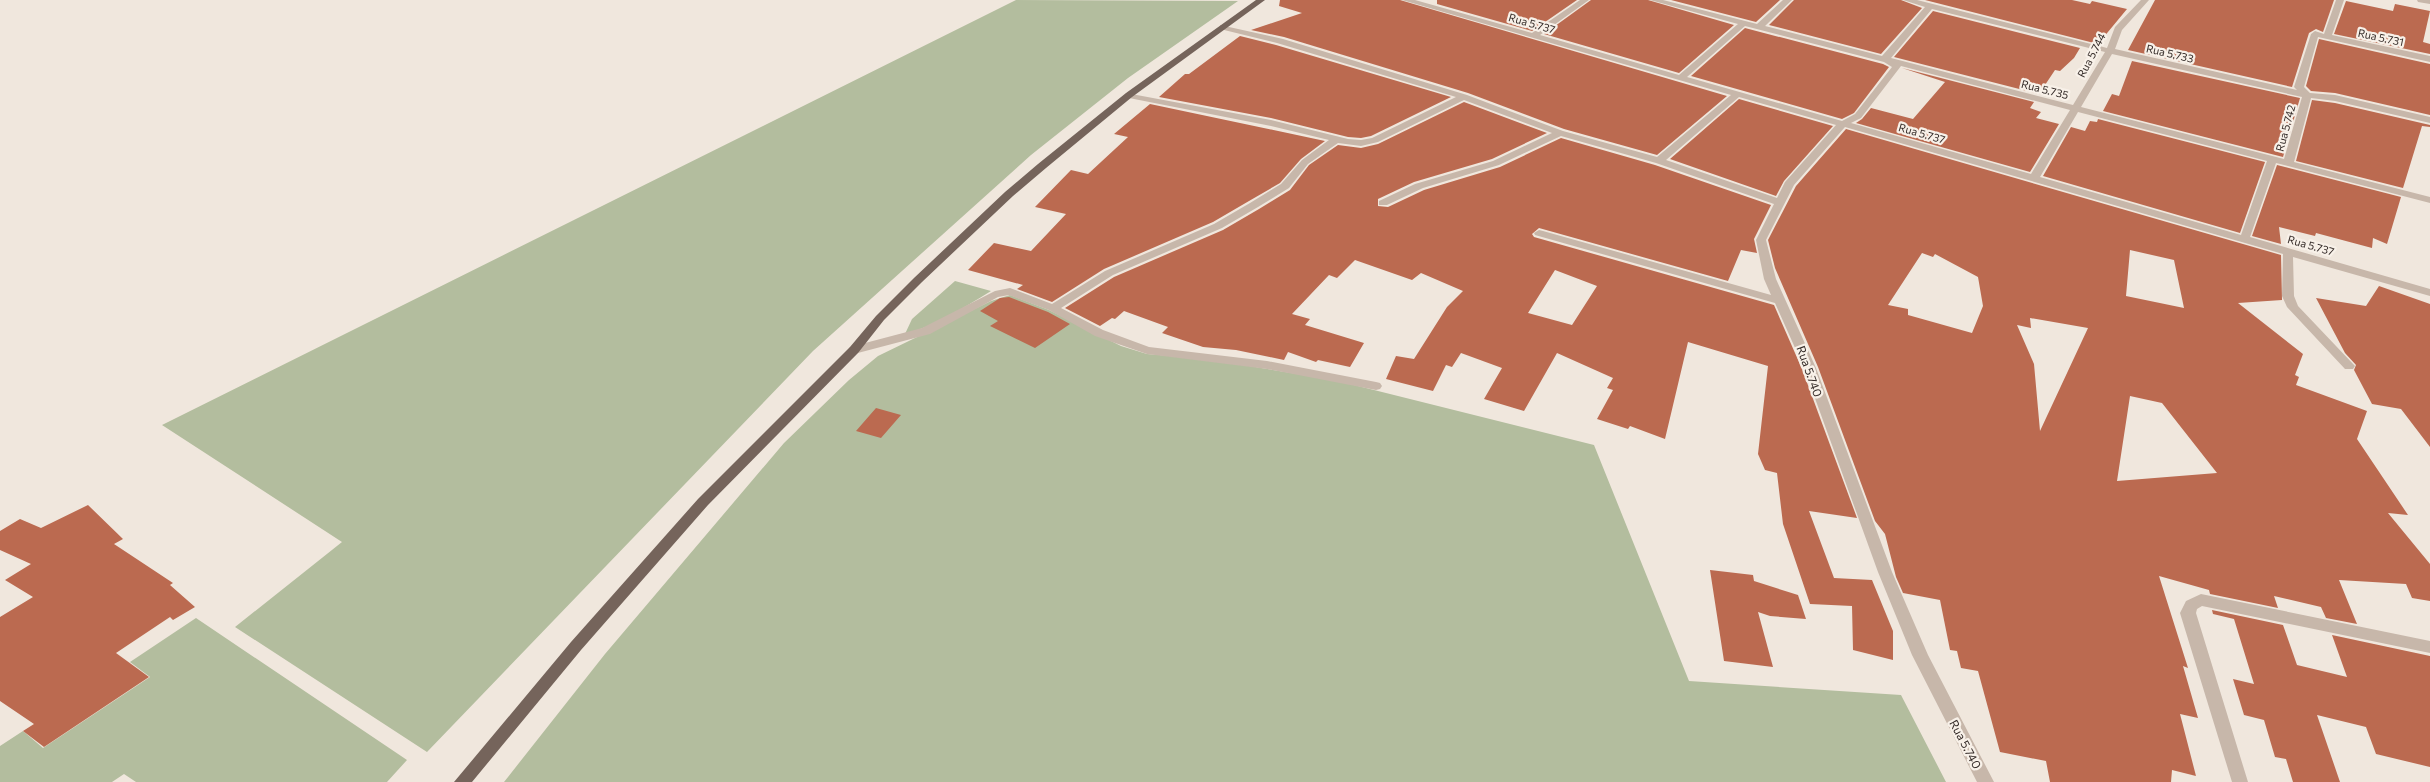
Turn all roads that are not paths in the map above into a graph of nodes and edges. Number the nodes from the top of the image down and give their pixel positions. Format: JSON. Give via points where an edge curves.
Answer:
{"nodes":[{"id":1,"x":1261,"y":0,"type":"edge"},
{"id":2,"x":1406,"y":0,"type":"edge"},
{"id":3,"x":1585,"y":0,"type":"edge"},
{"id":4,"x":1654,"y":0,"type":"edge"},
{"id":5,"x":1788,"y":0,"type":"edge"},
{"id":6,"x":1907,"y":0,"type":"edge"},
{"id":7,"x":1948,"y":0,"type":"edge"},
{"id":8,"x":2146,"y":0,"type":"edge"},
{"id":9,"x":2340,"y":0,"type":"edge"},
{"id":10,"x":2421,"y":0,"type":"edge"},
{"id":11,"x":2430,"y":2,"type":"edge"},
{"id":12,"x":1935,"y":8,"type":"junction"},
{"id":13,"x":1744,"y":23,"type":"junction"},
{"id":14,"x":1223,"y":27,"type":"junction"},
{"id":15,"x":1759,"y":27,"type":"junction"},
{"id":16,"x":1533,"y":36,"type":"junction"},
{"id":17,"x":2326,"y":37,"type":"junction"},
{"id":18,"x":2110,"y":51,"type":"junction"},
{"id":19,"x":2430,"y":59,"type":"edge"},
{"id":20,"x":1888,"y":61,"type":"junction"},
{"id":21,"x":1682,"y":78,"type":"junction"},
{"id":22,"x":1737,"y":94,"type":"junction"},
{"id":23,"x":1129,"y":95,"type":"junction"},
{"id":24,"x":2307,"y":95,"type":"junction"},
{"id":25,"x":1464,"y":97,"type":"junction"},
{"id":26,"x":2077,"y":109,"type":"junction"},
{"id":27,"x":2430,"y":120,"type":"edge"},
{"id":28,"x":1843,"y":124,"type":"junction"},
{"id":29,"x":1560,"y":133,"type":"junction"},
{"id":30,"x":1337,"y":139,"type":"junction"},
{"id":31,"x":2272,"y":160,"type":"junction"},
{"id":32,"x":1659,"y":161,"type":"junction"},
{"id":33,"x":2288,"y":164,"type":"junction"},
{"id":34,"x":2034,"y":178,"type":"junction"},
{"id":35,"x":2430,"y":200,"type":"edge"},
{"id":36,"x":1778,"y":202,"type":"junction"},
{"id":37,"x":1383,"y":203,"type":"dead end"},
{"id":38,"x":1539,"y":233,"type":"dead end"},
{"id":39,"x":2244,"y":240,"type":"junction"},
{"id":40,"x":2288,"y":251,"type":"junction"},
{"id":41,"x":2430,"y":293,"type":"edge"},
{"id":42,"x":1778,"y":300,"type":"junction"},
{"id":43,"x":1052,"y":308,"type":"junction"},
{"id":44,"x":854,"y":350,"type":"junction"},
{"id":45,"x":2349,"y":366,"type":"dead end"},
{"id":46,"x":1376,"y":386,"type":"dead end"},
{"id":47,"x":2430,"y":648,"type":"edge"},
{"id":48,"x":462,"y":782,"type":"edge"},
{"id":49,"x":1986,"y":782,"type":"edge"},
{"id":50,"x":2240,"y":782,"type":"edge"}],
"edges":[{"from":1,"to":14,"type":"main road"},
{"from":2,"to":16,"type":"street","name":"Rua 5.737"},
{"from":3,"to":16,"type":"street"},
{"from":4,"to":13,"type":"street","name":"Rua 5.735"},
{"from":5,"to":15,"type":"street"},
{"from":6,"to":12,"type":"street","name":"Rua 5.733"},
{"from":7,"to":12,"type":"street"},
{"from":8,"to":18,"type":"street","name":"Rua 5.744","via":[[2118,29]]},
{"from":9,"to":17,"type":"street"},
{"from":10,"to":11,"type":"street"},
{"from":12,"to":18,"type":"street","name":"Rua 5.733"},
{"from":12,"to":20,"type":"street","via":[[1886,57]]},
{"from":13,"to":15,"type":"street","name":"Rua 5.735"},
{"from":13,"to":21,"type":"street"},
{"from":14,"to":23,"type":"main road"},
{"from":14,"to":25,"type":"street"},
{"from":15,"to":20,"type":"street","name":"Rua 5.735"},
{"from":16,"to":21,"type":"street","name":"Rua 5.737"},
{"from":17,"to":19,"type":"street","name":"Rua 5.731"},
{"from":17,"to":24,"type":"street","name":"Rua 5.742","via":[[2315,34],[2307,55],[2299,87]]},
{"from":18,"to":24,"type":"street","name":"Rua 5.733"},
{"from":18,"to":26,"type":"street","name":"Rua 5.744"},
{"from":20,"to":26,"type":"street","name":"Rua 5.735"},
{"from":20,"to":28,"type":"street","name":"Rua 5.740","via":[[1897,66],[1858,116]]},
{"from":21,"to":22,"type":"street","name":"Rua 5.737"},
{"from":22,"to":28,"type":"street","name":"Rua 5.737"},
{"from":22,"to":32,"type":"street"},
{"from":23,"to":30,"type":"street"},
{"from":23,"to":44,"type":"main road","via":[[1009,194],[880,318]]},
{"from":24,"to":27,"type":"street","name":"Rua 5.733","via":[[2335,98]]},
{"from":24,"to":33,"type":"street","name":"Rua 5.742"},
{"from":25,"to":29,"type":"street"},
{"from":25,"to":30,"type":"street","via":[[1375,140],[1361,143]]},
{"from":26,"to":31,"type":"street","name":"Rua 5.735"},
{"from":26,"to":34,"type":"street","name":"Rua 5.744"},
{"from":28,"to":34,"type":"street","name":"Rua 5.737"},
{"from":28,"to":36,"type":"street","name":"Rua 5.740","via":[[1789,184]]},
{"from":29,"to":32,"type":"street"},
{"from":29,"to":37,"type":"street","via":[[1496,163],[1419,186]]},
{"from":30,"to":43,"type":"street","via":[[1305,162],[1285,186],[1254,205],[1218,226],[1109,273]]},
{"from":31,"to":33,"type":"street","name":"Rua 5.735"},
{"from":31,"to":39,"type":"street","name":"Rua 5.742"},
{"from":32,"to":36,"type":"street"},
{"from":33,"to":35,"type":"street","name":"Rua 5.735"},
{"from":34,"to":39,"type":"street","name":"Rua 5.737"},
{"from":36,"to":42,"type":"street","name":"Rua 5.740","via":[[1761,240]]},
{"from":38,"to":42,"type":"street"},
{"from":39,"to":40,"type":"street","name":"Rua 5.737"},
{"from":40,"to":41,"type":"street","name":"Rua 5.737"},
{"from":40,"to":45,"type":"street","via":[[2288,296],[2293,307]]},
{"from":42,"to":49,"type":"street","name":"Rua 5.740","via":[[1810,368],[1885,572],[1916,646]]},
{"from":43,"to":44,"type":"street","via":[[1016,291],[1002,292],[926,331]]},
{"from":43,"to":46,"type":"street","via":[[1099,333],[1148,350],[1267,365]]},
{"from":44,"to":48,"type":"main road","via":[[703,502]]},
{"from":47,"to":50,"type":"street","via":[[2201,600],[2191,605],[2188,613]]}]}
